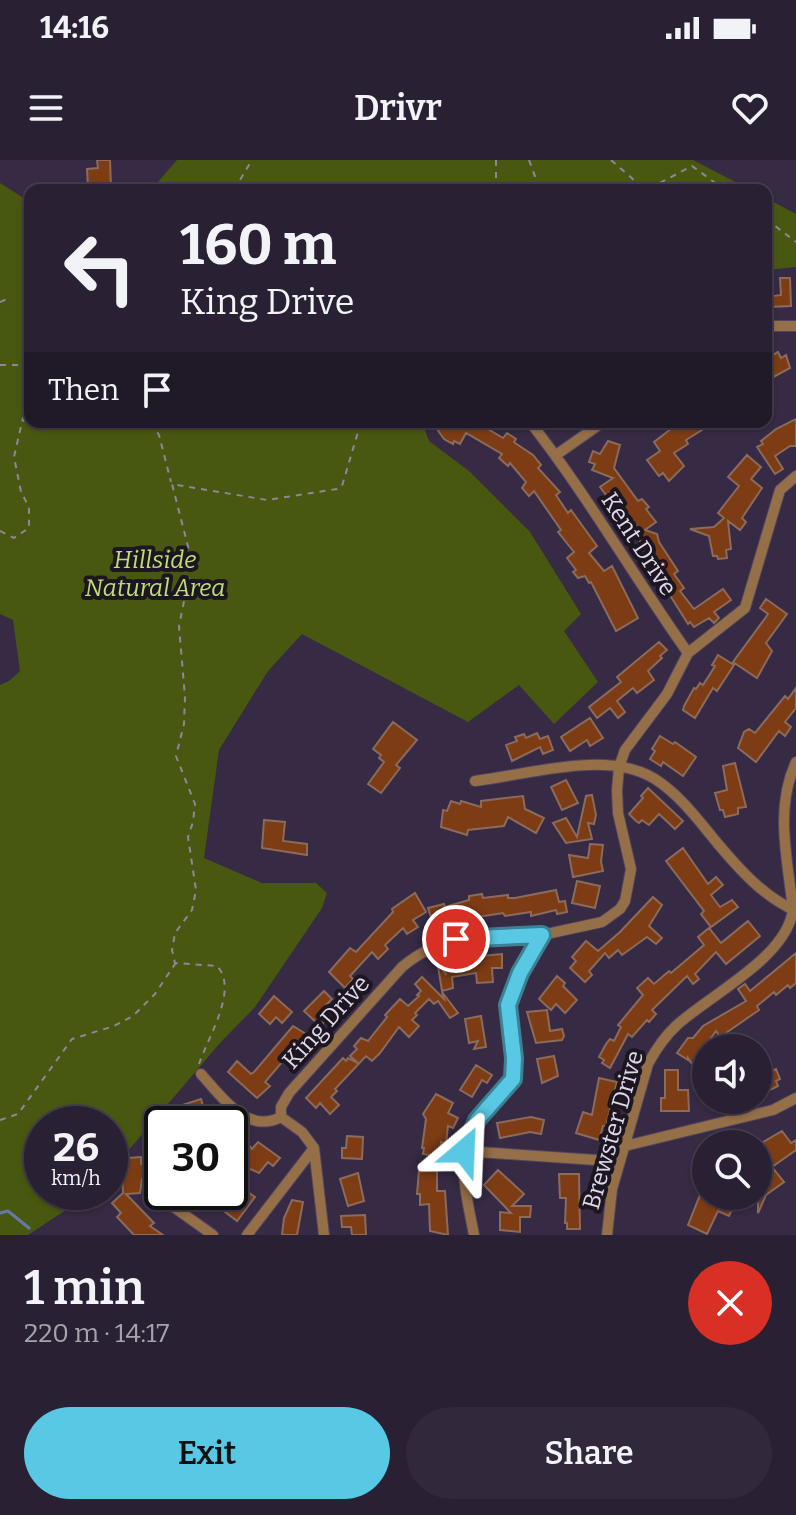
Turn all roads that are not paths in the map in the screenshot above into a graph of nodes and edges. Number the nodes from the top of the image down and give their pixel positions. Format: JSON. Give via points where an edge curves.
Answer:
{"nodes":[{"id":1,"x":772,"y":326,"type":"edge"},
{"id":2,"x":796,"y":326,"type":"edge"},
{"id":3,"x":535,"y":428,"type":"edge"},
{"id":4,"x":594,"y":428,"type":"edge"},
{"id":5,"x":556,"y":455,"type":"junction"},
{"id":6,"x":796,"y":476,"type":"edge"},
{"id":7,"x":688,"y":653,"type":"junction"},
{"id":8,"x":796,"y":762,"type":"edge"},
{"id":9,"x":619,"y":767,"type":"junction"},
{"id":10,"x":475,"y":781,"type":"dead end"},
{"id":11,"x":795,"y":910,"type":"edge"},
{"id":12,"x":542,"y":935,"type":"junction"},
{"id":13,"x":201,"y":1074,"type":"road end"},
{"id":14,"x":796,"y":1098,"type":"edge"},
{"id":15,"x":281,"y":1117,"type":"junction"},
{"id":16,"x":625,"y":1146,"type":"junction"},
{"id":17,"x":314,"y":1148,"type":"junction"},
{"id":18,"x":464,"y":1151,"type":"junction"},
{"id":19,"x":178,"y":1210,"type":"edge"},
{"id":20,"x":213,"y":1235,"type":"edge"},
{"id":21,"x":247,"y":1235,"type":"edge"},
{"id":22,"x":324,"y":1235,"type":"edge"},
{"id":23,"x":474,"y":1235,"type":"edge"},
{"id":24,"x":607,"y":1235,"type":"edge"}],
"edges":[{"from":1,"to":2,"type":"street"},
{"from":3,"to":5,"type":"street","name":"Kent Drive"},
{"from":4,"to":5,"type":"street"},
{"from":5,"to":7,"type":"street","name":"Kent Drive"},
{"from":6,"to":7,"type":"street","via":[[780,490],[745,608]]},
{"from":7,"to":9,"type":"street","via":[[667,694],[631,739]]},
{"from":8,"to":11,"type":"street","via":[[783,817]]},
{"from":9,"to":10,"type":"street","via":[[553,767]]},
{"from":9,"to":11,"type":"street","via":[[667,787],[737,867]]},
{"from":9,"to":12,"type":"street","name":"King Drive","via":[[618,813],[631,869],[625,901],[602,922]]},
{"from":11,"to":16,"type":"street","name":"Brewster Drive","via":[[776,945],[678,1024],[656,1049]]},
{"from":12,"to":15,"type":"street","name":"King Drive","via":[[456,939],[417,954],[289,1093]]},
{"from":12,"to":18,"type":"street","via":[[508,1005],[513,1079],[477,1120]]},
{"from":13,"to":15,"type":"street","via":[[241,1115],[265,1123]]},
{"from":14,"to":16,"type":"street","via":[[773,1110]]},
{"from":15,"to":17,"type":"street"},
{"from":16,"to":18,"type":"street","via":[[596,1160]]},
{"from":16,"to":24,"type":"street","name":"Brewster Drive","via":[[608,1208]]},
{"from":17,"to":21,"type":"street"},
{"from":17,"to":22,"type":"street"},
{"from":18,"to":23,"type":"street"},
{"from":19,"to":20,"type":"street"}]}
